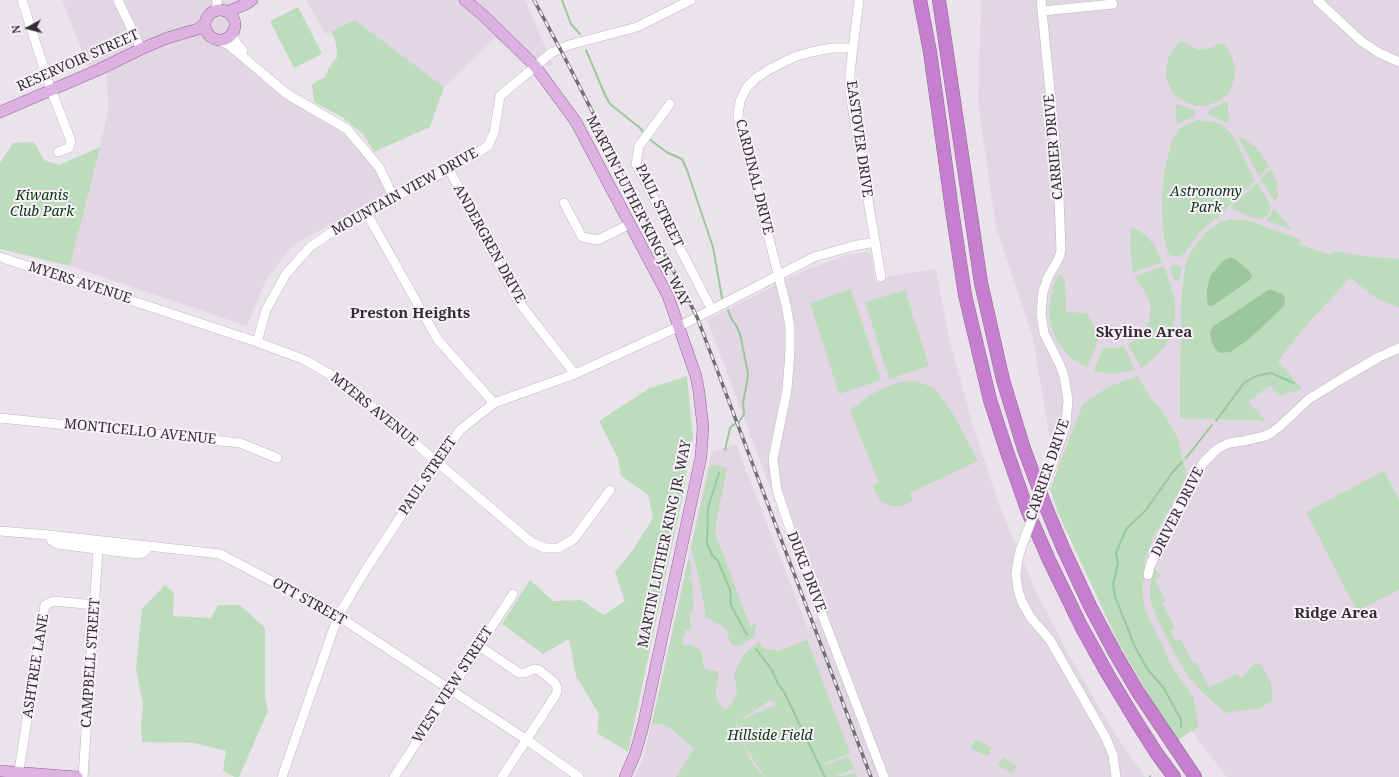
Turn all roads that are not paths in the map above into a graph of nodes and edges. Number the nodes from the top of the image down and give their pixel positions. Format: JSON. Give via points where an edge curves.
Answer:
{"nodes":[{"id":1,"x":22,"y":0,"type":"edge"},
{"id":2,"x":118,"y":0,"type":"edge"},
{"id":3,"x":217,"y":0,"type":"edge"},
{"id":4,"x":222,"y":0,"type":"edge"},
{"id":5,"x":465,"y":0,"type":"edge"},
{"id":6,"x":691,"y":0,"type":"edge"},
{"id":7,"x":859,"y":0,"type":"edge"},
{"id":8,"x":920,"y":0,"type":"edge"},
{"id":9,"x":939,"y":0,"type":"edge"},
{"id":10,"x":1041,"y":0,"type":"edge"},
{"id":11,"x":1317,"y":0,"type":"edge"},
{"id":12,"x":249,"y":2,"type":"edge"},
{"id":13,"x":1112,"y":4,"type":"dead end"},
{"id":14,"x":222,"y":11,"type":"junction"},
{"id":15,"x":1042,"y":11,"type":"junction"},
{"id":16,"x":234,"y":21,"type":"junction"},
{"id":17,"x":205,"y":24,"type":"junction"},
{"id":18,"x":232,"y":35,"type":"junction"},
{"id":19,"x":168,"y":38,"type":"junction"},
{"id":20,"x":215,"y":39,"type":"junction"},
{"id":21,"x":853,"y":48,"type":"junction"},
{"id":22,"x":141,"y":49,"type":"junction"},
{"id":23,"x":1399,"y":62,"type":"edge"},
{"id":24,"x":535,"y":66,"type":"junction"},
{"id":25,"x":259,"y":71,"type":"junction"},
{"id":26,"x":51,"y":90,"type":"junction"},
{"id":27,"x":670,"y":104,"type":"dead end"},
{"id":28,"x":0,"y":112,"type":"edge"},
{"id":29,"x":58,"y":152,"type":"dead end"},
{"id":30,"x":449,"y":169,"type":"junction"},
{"id":31,"x":394,"y":198,"type":"junction"},
{"id":32,"x":564,"y":203,"type":"dead end"},
{"id":33,"x":366,"y":212,"type":"junction"},
{"id":34,"x":630,"y":224,"type":"junction"},
{"id":35,"x":875,"y":242,"type":"junction"},
{"id":36,"x":0,"y":257,"type":"edge"},
{"id":37,"x":778,"y":275,"type":"junction"},
{"id":38,"x":881,"y":277,"type":"dead end"},
{"id":39,"x":712,"y":310,"type":"junction"},
{"id":40,"x":680,"y":326,"type":"junction"},
{"id":41,"x":258,"y":342,"type":"junction"},
{"id":42,"x":1399,"y":348,"type":"edge"},
{"id":43,"x":789,"y":359,"type":"joint"},
{"id":44,"x":575,"y":374,"type":"junction"},
{"id":45,"x":494,"y":403,"type":"junction"},
{"id":46,"x":0,"y":418,"type":"edge"},
{"id":47,"x":277,"y":458,"type":"dead end"},
{"id":48,"x":437,"y":461,"type":"junction"},
{"id":49,"x":610,"y":490,"type":"dead end"},
{"id":50,"x":0,"y":531,"type":"edge"},
{"id":51,"x":49,"y":535,"type":"junction"},
{"id":52,"x":150,"y":546,"type":"junction"},
{"id":53,"x":98,"y":549,"type":"junction"},
{"id":54,"x":1148,"y":575,"type":"dead end"},
{"id":55,"x":513,"y":594,"type":"dead end"},
{"id":56,"x":94,"y":605,"type":"junction"},
{"id":57,"x":338,"y":616,"type":"junction"},
{"id":58,"x":479,"y":646,"type":"junction"},
{"id":59,"x":450,"y":690,"type":"junction"},
{"id":60,"x":527,"y":740,"type":"junction"},
{"id":61,"x":0,"y":771,"type":"edge"},
{"id":62,"x":19,"y":775,"type":"edge"},
{"id":63,"x":77,"y":777,"type":"edge"},
{"id":64,"x":84,"y":777,"type":"edge"},
{"id":65,"x":282,"y":777,"type":"edge"},
{"id":66,"x":394,"y":777,"type":"edge"},
{"id":67,"x":502,"y":777,"type":"edge"},
{"id":68,"x":579,"y":777,"type":"edge"},
{"id":69,"x":625,"y":777,"type":"edge"},
{"id":70,"x":884,"y":777,"type":"edge"},
{"id":71,"x":1116,"y":777,"type":"edge"},
{"id":72,"x":1174,"y":777,"type":"edge"},
{"id":73,"x":1195,"y":777,"type":"edge"}],
"edges":[{"from":1,"to":26,"type":"street"},
{"from":2,"to":22,"type":"street"},
{"from":3,"to":14,"type":"street"},
{"from":4,"to":14,"type":"street"},
{"from":5,"to":24,"type":"main road","name":"MARTIN LUTHER KING JR. WAY"},
{"from":6,"to":24,"type":"street","name":"MOUNTAIN VIEW DRIVE","via":[[637,27],[560,48]]},
{"from":7,"to":21,"type":"street","name":"EASTOVER DRIVE"},
{"from":8,"to":72,"type":"highway","via":[[930,52],[961,274],[999,429],[1028,512],[1067,599],[1107,673]]},
{"from":9,"to":73,"type":"highway","via":[[981,283],[998,362],[1024,449],[1060,542],[1094,613],[1138,692]]},
{"from":10,"to":15,"type":"street","name":"CARRIER DRIVE"},
{"from":11,"to":23,"type":"street","via":[[1368,46]]},
{"from":12,"to":14,"type":"main road"},
{"from":12,"to":16,"type":"main road"},
{"from":13,"to":15,"type":"street"},
{"from":14,"to":16,"type":"main road","via":[[231,15]]},
{"from":14,"to":17,"type":"main road","via":[[207,19]]},
{"from":15,"to":71,"type":"street","name":"CARRIER DRIVE","bridge":true,"via":[[1057,162],[1061,250],[1043,292],[1041,314],[1046,337],[1062,370],[1068,400],[1066,424],[1021,548],[1016,575],[1022,602],[1031,618],[1050,640],[1104,734],[1113,755]]},
{"from":16,"to":18,"type":"main road"},
{"from":17,"to":19,"type":"main road","name":"RESERVOIR STREET","via":[[198,29]]},
{"from":17,"to":20,"type":"main road","via":[[207,33]]},
{"from":18,"to":20,"type":"main road","via":[[228,38]]},
{"from":18,"to":25,"type":"street"},
{"from":19,"to":20,"type":"main road","name":"RESERVOIR STREET","via":[[189,36]]},
{"from":19,"to":22,"type":"main road","name":"RESERVOIR STREET"},
{"from":20,"to":25,"type":"street","via":[[229,45]]},
{"from":21,"to":35,"type":"street","name":"EASTOVER DRIVE","via":[[850,72],[852,105]]},
{"from":21,"to":37,"type":"street","name":"CARDINAL DRIVE","via":[[820,50],[783,62],[751,83],[740,101],[739,122]]},
{"from":22,"to":26,"type":"main road","name":"RESERVOIR STREET"},
{"from":24,"to":30,"type":"street","name":"MOUNTAIN VIEW DRIVE","via":[[500,96],[494,133],[488,146]]},
{"from":24,"to":34,"type":"main road","name":"MARTIN LUTHER KING JR. WAY","via":[[576,122]]},
{"from":25,"to":31,"type":"street","via":[[287,94],[347,129],[379,167]]},
{"from":26,"to":28,"type":"main road","name":"RESERVOIR STREET"},
{"from":26,"to":29,"type":"street","via":[[71,141],[69,148]]},
{"from":27,"to":39,"type":"street","name":"PAUL STREET","via":[[639,146],[636,164]]},
{"from":30,"to":31,"type":"street","name":"MOUNTAIN VIEW DRIVE"},
{"from":30,"to":44,"type":"street","name":"ANDERGREN DRIVE","via":[[518,301]]},
{"from":31,"to":33,"type":"street","name":"MOUNTAIN VIEW DRIVE"},
{"from":32,"to":34,"type":"street","via":[[582,237],[598,240]]},
{"from":33,"to":41,"type":"street","name":"MOUNTAIN VIEW DRIVE","via":[[310,247],[286,274],[266,310]]},
{"from":33,"to":45,"type":"street","via":[[438,340]]},
{"from":34,"to":40,"type":"main road","name":"MARTIN LUTHER KING JR. WAY","via":[[668,296]]},
{"from":35,"to":37,"type":"street","name":"PAUL STREET","via":[[814,257]]},
{"from":35,"to":38,"type":"street","name":"EASTOVER DRIVE"},
{"from":36,"to":41,"type":"street","name":"MYERS AVENUE"},
{"from":37,"to":39,"type":"street","name":"PAUL STREET"},
{"from":37,"to":43,"type":"street","name":"CARDINAL DRIVE","via":[[789,321]]},
{"from":39,"to":40,"type":"street","name":"PAUL STREET"},
{"from":40,"to":44,"type":"street","name":"PAUL STREET"},
{"from":40,"to":69,"type":"main road","name":"MARTIN LUTHER KING JR. WAY","via":[[696,376],[703,427],[702,443],[642,726]]},
{"from":41,"to":48,"type":"street","name":"MYERS AVENUE","via":[[305,360],[343,382]]},
{"from":42,"to":54,"type":"street","name":"DRIVER DRIVE","via":[[1379,357],[1309,399],[1271,433],[1229,443],[1217,449],[1203,463],[1175,511]]},
{"from":43,"to":70,"type":"street","name":"DUKE DRIVE","via":[[786,390],[773,451],[777,490]]},
{"from":44,"to":45,"type":"street","name":"PAUL STREET"},
{"from":45,"to":48,"type":"street","name":"PAUL STREET","via":[[460,430]]},
{"from":46,"to":47,"type":"street","name":"MONTICELLO AVENUE","via":[[240,443]]},
{"from":48,"to":49,"type":"street","name":"MYERS AVENUE","via":[[531,542],[545,548],[558,548],[574,540]]},
{"from":48,"to":57,"type":"street","name":"PAUL STREET"},
{"from":50,"to":51,"type":"street","name":"OTT STREET"},
{"from":51,"to":52,"type":"street","name":"OTT STREET"},
{"from":51,"to":53,"type":"street","via":[[57,544]]},
{"from":52,"to":53,"type":"street","via":[[141,554]]},
{"from":52,"to":57,"type":"street","name":"OTT STREET","via":[[220,554]]},
{"from":53,"to":56,"type":"street","name":"CAMPBELL STREET"},
{"from":55,"to":58,"type":"street","name":"WEST VIEW STREET"},
{"from":56,"to":62,"type":"street","name":"ASHTREE LANE","via":[[54,601],[45,605]]},
{"from":56,"to":64,"type":"street","name":"CAMPBELL STREET"},
{"from":57,"to":59,"type":"street","name":"OTT STREET"},
{"from":57,"to":65,"type":"street","name":"PAUL STREET"},
{"from":58,"to":59,"type":"street","name":"WEST VIEW STREET"},
{"from":58,"to":60,"type":"street","via":[[519,673],[538,670],[556,685],[556,693]]},
{"from":59,"to":60,"type":"street","name":"OTT STREET"},
{"from":59,"to":66,"type":"street","name":"WEST VIEW STREET"},
{"from":60,"to":67,"type":"street"},
{"from":60,"to":68,"type":"street","name":"OTT STREET"},
{"from":61,"to":62,"type":"main road"},
{"from":62,"to":63,"type":"main road"}]}
